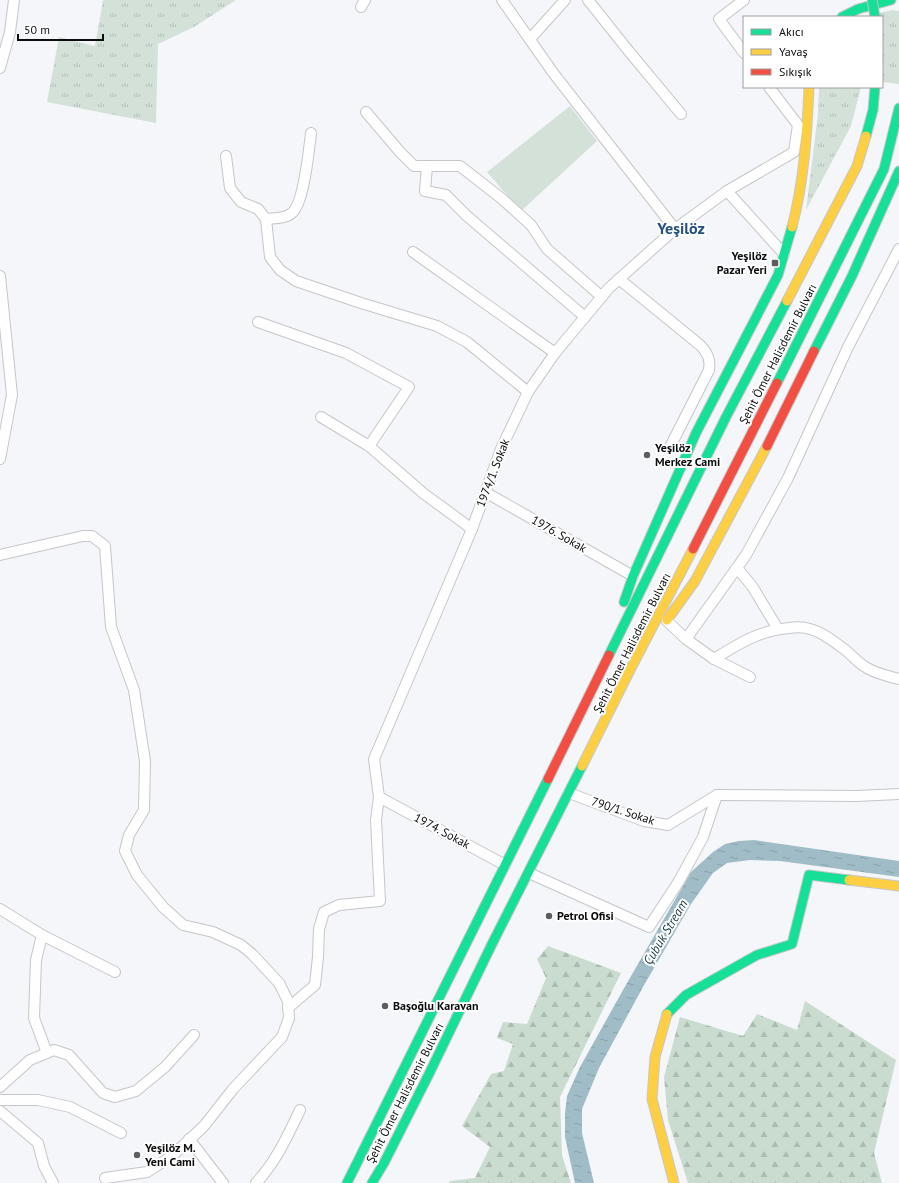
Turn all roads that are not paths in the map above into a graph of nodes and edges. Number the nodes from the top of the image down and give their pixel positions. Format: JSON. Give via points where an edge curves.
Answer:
{"nodes":[{"id":1,"x":14,"y":0,"type":"edge"},
{"id":2,"x":502,"y":0,"type":"edge"},
{"id":3,"x":565,"y":0,"type":"edge"},
{"id":4,"x":588,"y":0,"type":"edge"},
{"id":5,"x":744,"y":0,"type":"edge"},
{"id":6,"x":872,"y":0,"type":"edge"},
{"id":7,"x":892,"y":0,"type":"edge"},
{"id":8,"x":899,"y":0,"type":"edge"},
{"id":9,"x":845,"y":5,"type":"dead end"},
{"id":10,"x":834,"y":16,"type":"edge"},
{"id":11,"x":844,"y":16,"type":"edge"},
{"id":12,"x":875,"y":16,"type":"edge"},
{"id":13,"x":530,"y":39,"type":"junction"},
{"id":14,"x":743,"y":52,"type":"edge"},
{"id":15,"x":0,"y":68,"type":"edge"},
{"id":16,"x":770,"y":88,"type":"edge"},
{"id":17,"x":809,"y":88,"type":"edge"},
{"id":18,"x":875,"y":88,"type":"edge"},
{"id":19,"x":899,"y":108,"type":"edge"},
{"id":20,"x":366,"y":112,"type":"dead end"},
{"id":21,"x":681,"y":114,"type":"dead end"},
{"id":22,"x":311,"y":133,"type":"dead end"},
{"id":23,"x":226,"y":156,"type":"dead end"},
{"id":24,"x":427,"y":166,"type":"junction"},
{"id":25,"x":899,"y":171,"type":"edge"},
{"id":26,"x":727,"y":191,"type":"junction"},
{"id":27,"x":266,"y":220,"type":"junction"},
{"id":28,"x":675,"y":229,"type":"junction"},
{"id":29,"x":899,"y":249,"type":"edge"},
{"id":30,"x":413,"y":252,"type":"dead end"},
{"id":31,"x":784,"y":254,"type":"junction"},
{"id":32,"x":0,"y":276,"type":"edge"},
{"id":33,"x":619,"y":279,"type":"junction"},
{"id":34,"x":602,"y":297,"type":"junction"},
{"id":35,"x":585,"y":317,"type":"junction"},
{"id":36,"x":258,"y":322,"type":"dead end"},
{"id":37,"x":3,"y":341,"type":"edge"},
{"id":38,"x":555,"y":353,"type":"junction"},
{"id":39,"x":528,"y":392,"type":"junction"},
{"id":40,"x":321,"y":417,"type":"dead end"},
{"id":41,"x":369,"y":446,"type":"junction"},
{"id":42,"x":670,"y":447,"type":"dead end"},
{"id":43,"x":0,"y":459,"type":"edge"},
{"id":44,"x":485,"y":492,"type":"junction"},
{"id":45,"x":472,"y":529,"type":"junction"},
{"id":46,"x":0,"y":555,"type":"edge"},
{"id":47,"x":737,"y":568,"type":"junction"},
{"id":48,"x":633,"y":576,"type":"junction"},
{"id":49,"x":667,"y":621,"type":"junction"},
{"id":50,"x":778,"y":629,"type":"junction"},
{"id":51,"x":686,"y":638,"type":"junction"},
{"id":52,"x":714,"y":660,"type":"junction"},
{"id":53,"x":629,"y":672,"type":"junction"},
{"id":54,"x":598,"y":677,"type":"junction"},
{"id":55,"x":750,"y":678,"type":"dead end"},
{"id":56,"x":899,"y":679,"type":"edge"},
{"id":57,"x":569,"y":793,"type":"junction"},
{"id":58,"x":899,"y":794,"type":"edge"},
{"id":59,"x":717,"y":795,"type":"junction"},
{"id":60,"x":379,"y":797,"type":"junction"},
{"id":61,"x":505,"y":865,"type":"junction"},
{"id":62,"x":529,"y":873,"type":"junction"},
{"id":63,"x":899,"y":886,"type":"edge"},
{"id":64,"x":0,"y":909,"type":"edge"},
{"id":65,"x":42,"y":935,"type":"junction"},
{"id":66,"x":115,"y":972,"type":"dead end"},
{"id":67,"x":288,"y":1008,"type":"junction"},
{"id":68,"x":194,"y":1035,"type":"dead end"},
{"id":69,"x":48,"y":1053,"type":"junction"},
{"id":70,"x":0,"y":1087,"type":"edge"},
{"id":71,"x":0,"y":1100,"type":"edge"},
{"id":72,"x":300,"y":1110,"type":"dead end"},
{"id":73,"x":0,"y":1111,"type":"edge"},
{"id":74,"x":121,"y":1133,"type":"dead end"},
{"id":75,"x":189,"y":1139,"type":"junction"},
{"id":76,"x":106,"y":1178,"type":"dead end"},
{"id":77,"x":53,"y":1183,"type":"edge"},
{"id":78,"x":223,"y":1183,"type":"edge"},
{"id":79,"x":256,"y":1183,"type":"edge"},
{"id":80,"x":347,"y":1183,"type":"edge"},
{"id":81,"x":372,"y":1183,"type":"edge"},
{"id":82,"x":674,"y":1183,"type":"edge"}],
"edges":[{"from":1,"to":15,"type":"street","via":[[10,32]]},
{"from":2,"to":13,"type":"street"},
{"from":3,"to":13,"type":"street"},
{"from":4,"to":21,"type":"street"},
{"from":5,"to":14,"type":"street","via":[[719,20]]},
{"from":6,"to":12,"type":"main road","bridge":true},
{"from":7,"to":8,"type":"main road"},
{"from":7,"to":11,"type":"main road"},
{"from":9,"to":10,"type":"main road"},
{"from":13,"to":28,"type":"street","via":[[554,74]]},
{"from":16,"to":26,"type":"street","name":"1974/1. Sokak","via":[[798,125],[794,152]]},
{"from":17,"to":31,"type":"main road","name":"Şehit Ömer Halisdemir Bulvarı","via":[[801,182]]},
{"from":18,"to":54,"type":"main road","name":"Şehit Ömer Halisdemir Bulvarı","via":[[873,110],[857,166],[726,417]]},
{"from":19,"to":53,"type":"main road","name":"Şehit Ömer Halisdemir Bulvarı","via":[[884,169]]},
{"from":20,"to":24,"type":"street","via":[[414,166]]},
{"from":22,"to":27,"type":"street","via":[[303,188],[294,211],[286,217]]},
{"from":23,"to":27,"type":"street","via":[[230,188],[241,202],[258,209]]},
{"from":24,"to":34,"type":"street","via":[[460,166],[531,225],[547,249]]},
{"from":24,"to":35,"type":"street","via":[[424,191],[446,195]]},
{"from":25,"to":49,"type":"main road","via":[[852,276],[752,475],[696,581]]},
{"from":26,"to":28,"type":"street","name":"1974/1. Sokak"},
{"from":26,"to":31,"type":"street"},
{"from":27,"to":39,"type":"street","via":[[270,257],[280,270],[296,281],[437,326],[467,342]]},
{"from":28,"to":33,"type":"street","name":"1974/1. Sokak"},
{"from":29,"to":47,"type":"street","via":[[848,347],[788,478]]},
{"from":30,"to":38,"type":"street"},
{"from":31,"to":48,"type":"main road","name":"Şehit Ömer Halisdemir Bulvarı","via":[[778,275],[696,433]]},
{"from":32,"to":37,"type":"street"},
{"from":33,"to":34,"type":"street","name":"1974/1. Sokak"},
{"from":33,"to":42,"type":"street","via":[[700,345],[709,357],[709,370]]},
{"from":34,"to":35,"type":"street","name":"1974/1. Sokak"},
{"from":35,"to":38,"type":"street","name":"1974/1. Sokak"},
{"from":36,"to":41,"type":"street","via":[[346,353],[409,387]]},
{"from":37,"to":43,"type":"street","via":[[12,395]]},
{"from":38,"to":39,"type":"street","name":"1974/1. Sokak"},
{"from":39,"to":44,"type":"street","name":"1974/1. Sokak","via":[[501,449]]},
{"from":40,"to":41,"type":"street"},
{"from":41,"to":45,"type":"street","via":[[423,493]]},
{"from":44,"to":45,"type":"street","name":"1974/1. Sokak"},
{"from":44,"to":48,"type":"street","name":"1976. Sokak"},
{"from":45,"to":60,"type":"street","name":"1974/1. Sokak","via":[[374,759]]},
{"from":46,"to":67,"type":"street","via":[[88,536],[92,536],[105,546],[111,626],[134,690],[145,761],[144,810],[129,835],[125,851],[137,875],[163,907],[183,925],[213,932],[241,944],[279,983],[288,1001]]},
{"from":47,"to":50,"type":"street","via":[[752,586]]},
{"from":47,"to":51,"type":"street"},
{"from":48,"to":54,"type":"main road","name":"Şehit Ömer Halisdemir Bulvarı"},
{"from":49,"to":51,"type":"street"},
{"from":49,"to":53,"type":"main road"},
{"from":50,"to":52,"type":"street","via":[[746,640]]},
{"from":50,"to":56,"type":"street","via":[[809,628],[847,651],[867,668]]},
{"from":51,"to":52,"type":"street"},
{"from":52,"to":55,"type":"street"},
{"from":53,"to":57,"type":"main road","name":"Şehit Ömer Halisdemir Bulvarı"},
{"from":54,"to":61,"type":"main road","name":"Şehit Ömer Halisdemir Bulvarı"},
{"from":57,"to":59,"type":"street","name":"790/1. Sokak","via":[[644,821],[668,825]]},
{"from":57,"to":62,"type":"main road","name":"Şehit Ömer Halisdemir Bulvarı"},
{"from":58,"to":59,"type":"street"},
{"from":59,"to":62,"type":"street","via":[[703,837],[679,881],[649,927]]},
{"from":60,"to":61,"type":"street","name":"1974. Sokak"},
{"from":60,"to":67,"type":"street","via":[[376,820],[380,901],[339,905],[324,912],[319,929],[315,985]]},
{"from":61,"to":80,"type":"main road","name":"Şehit Ömer Halisdemir Bulvarı"},
{"from":62,"to":81,"type":"main road","name":"Şehit Ömer Halisdemir Bulvarı"},
{"from":63,"to":82,"type":"main road","via":[[809,875],[792,944],[758,955],[721,975],[686,995],[667,1012],[655,1057],[652,1099]]},
{"from":64,"to":65,"type":"street"},
{"from":65,"to":66,"type":"street"},
{"from":65,"to":69,"type":"street","via":[[36,960],[34,1018]]},
{"from":67,"to":75,"type":"street","via":[[289,1018],[282,1037],[233,1089],[204,1126]]},
{"from":68,"to":69,"type":"street","via":[[165,1067],[136,1091],[115,1097],[102,1093],[69,1055],[54,1050]]},
{"from":69,"to":70,"type":"street","via":[[30,1060]]},
{"from":71,"to":74,"type":"street","via":[[38,1100],[70,1107]]},
{"from":72,"to":79,"type":"street","via":[[279,1152]]},
{"from":73,"to":77,"type":"street","via":[[38,1143],[44,1166]]},
{"from":75,"to":76,"type":"street","via":[[172,1156],[147,1172]]},
{"from":75,"to":78,"type":"street"}]}
